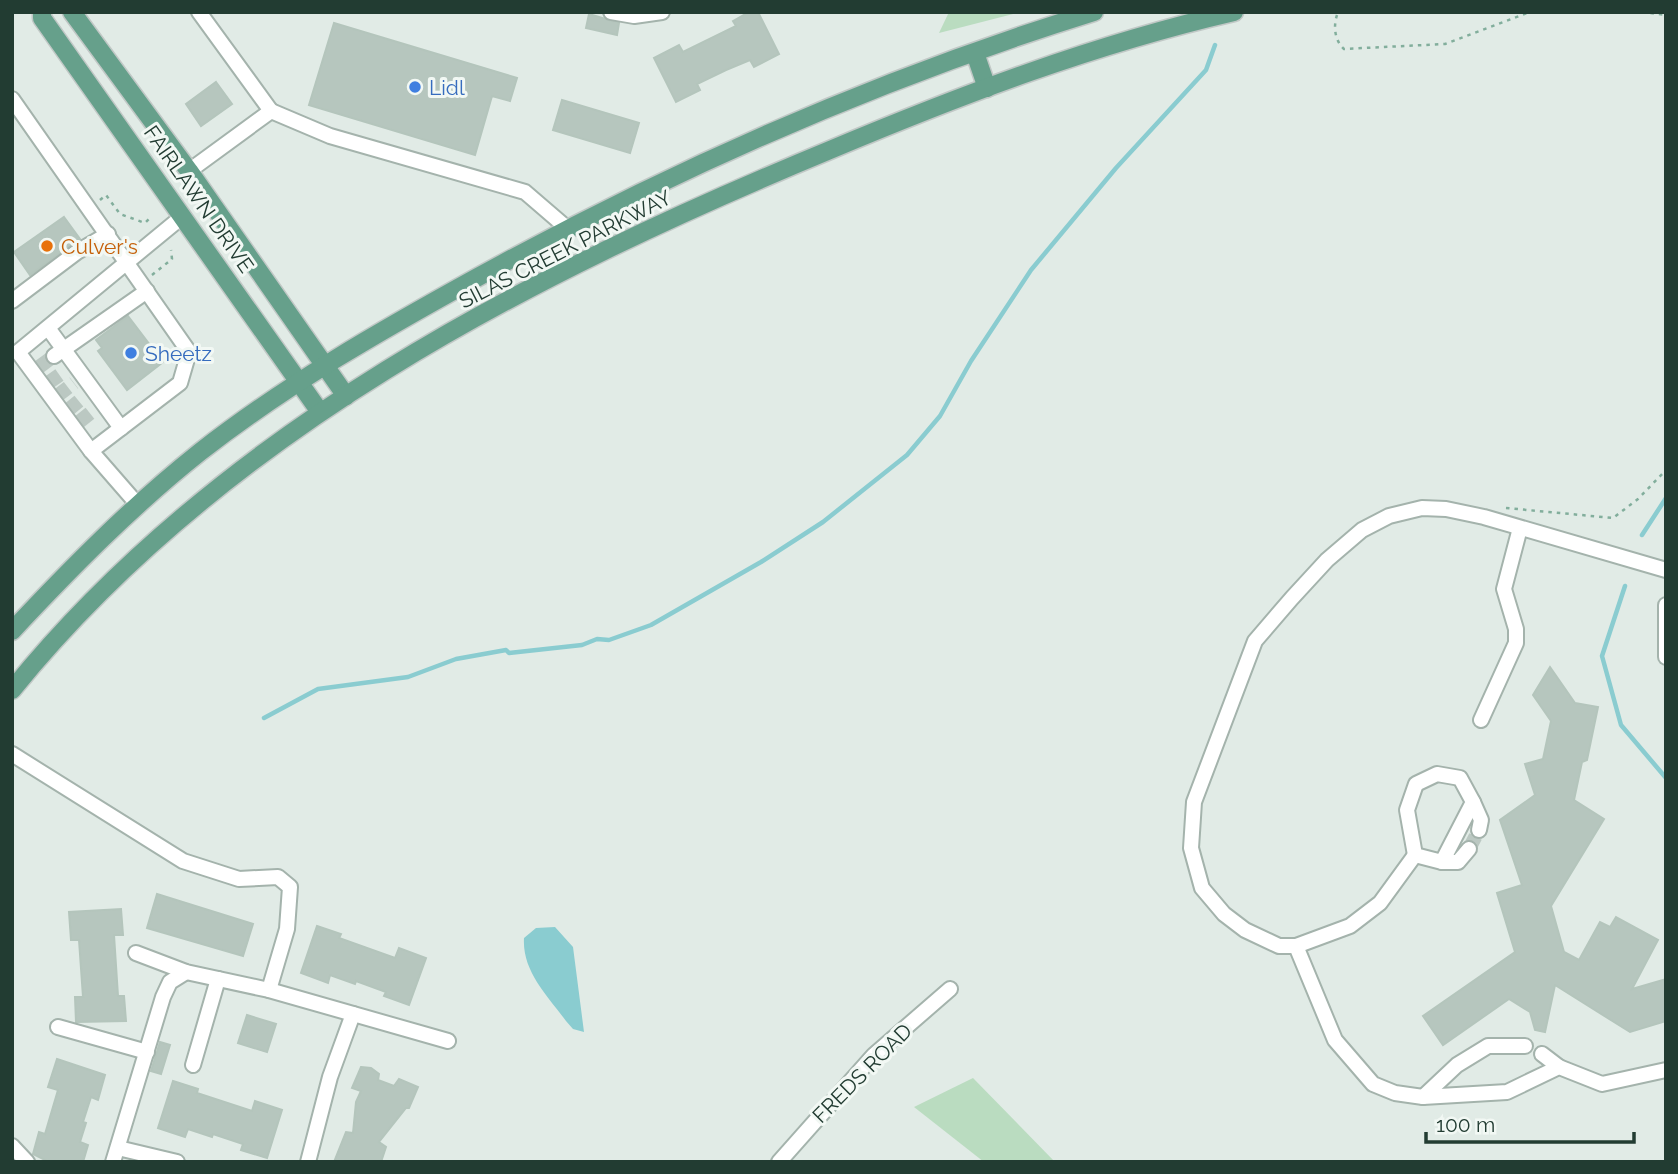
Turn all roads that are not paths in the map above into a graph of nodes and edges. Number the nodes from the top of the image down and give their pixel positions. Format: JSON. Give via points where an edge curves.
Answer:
{"nodes":[{"id":1,"x":42,"y":12,"type":"edge"},
{"id":2,"x":72,"y":12,"type":"edge"},
{"id":3,"x":199,"y":12,"type":"edge"},
{"id":4,"x":611,"y":12,"type":"edge"},
{"id":5,"x":662,"y":12,"type":"edge"},
{"id":6,"x":1094,"y":12,"type":"edge"},
{"id":7,"x":1234,"y":12,"type":"edge"},
{"id":8,"x":975,"y":52,"type":"junction"},
{"id":9,"x":988,"y":88,"type":"junction"},
{"id":10,"x":12,"y":99,"type":"edge"},
{"id":11,"x":271,"y":111,"type":"junction"},
{"id":12,"x":189,"y":171,"type":"junction"},
{"id":13,"x":183,"y":216,"type":"junction"},
{"id":14,"x":568,"y":229,"type":"junction"},
{"id":15,"x":108,"y":234,"type":"junction"},
{"id":16,"x":89,"y":248,"type":"junction"},
{"id":17,"x":128,"y":264,"type":"junction"},
{"id":18,"x":148,"y":285,"type":"junction"},
{"id":19,"x":12,"y":300,"type":"edge"},
{"id":20,"x":12,"y":309,"type":"edge"},
{"id":21,"x":48,"y":328,"type":"junction"},
{"id":22,"x":59,"y":352,"type":"junction"},
{"id":23,"x":326,"y":363,"type":"junction"},
{"id":24,"x":299,"y":381,"type":"junction"},
{"id":25,"x":346,"y":396,"type":"junction"},
{"id":26,"x":320,"y":412,"type":"junction"},
{"id":27,"x":121,"y":428,"type":"junction"},
{"id":28,"x":91,"y":451,"type":"junction"},
{"id":29,"x":138,"y":505,"type":"junction"},
{"id":30,"x":1520,"y":528,"type":"junction"},
{"id":31,"x":1666,"y":570,"type":"edge"},
{"id":32,"x":1666,"y":605,"type":"edge"},
{"id":33,"x":12,"y":631,"type":"edge"},
{"id":34,"x":1666,"y":657,"type":"edge"},
{"id":35,"x":12,"y":690,"type":"edge"},
{"id":36,"x":1481,"y":720,"type":"dead end"},
{"id":37,"x":12,"y":754,"type":"edge"},
{"id":38,"x":1473,"y":802,"type":"junction"},
{"id":39,"x":1479,"y":830,"type":"tunnel mouth"},
{"id":40,"x":1469,"y":849,"type":"tunnel mouth"},
{"id":41,"x":1415,"y":855,"type":"junction"},
{"id":42,"x":1443,"y":862,"type":"junction"},
{"id":43,"x":1296,"y":946,"type":"junction"},
{"id":44,"x":135,"y":953,"type":"dead end"},
{"id":45,"x":186,"y":972,"type":"junction"},
{"id":46,"x":218,"y":979,"type":"junction"},
{"id":47,"x":950,"y":989,"type":"dead end"},
{"id":48,"x":269,"y":990,"type":"junction"},
{"id":49,"x":353,"y":1014,"type":"junction"},
{"id":50,"x":58,"y":1027,"type":"dead end"},
{"id":51,"x":448,"y":1041,"type":"dead end"},
{"id":52,"x":1525,"y":1046,"type":"dead end"},
{"id":53,"x":147,"y":1052,"type":"junction"},
{"id":54,"x":1542,"y":1054,"type":"dead end"},
{"id":55,"x":193,"y":1065,"type":"dead end"},
{"id":56,"x":1559,"y":1067,"type":"junction"},
{"id":57,"x":1666,"y":1070,"type":"edge"},
{"id":58,"x":1423,"y":1097,"type":"junction"},
{"id":59,"x":12,"y":1146,"type":"edge"},
{"id":60,"x":115,"y":1155,"type":"edge"},
{"id":61,"x":27,"y":1162,"type":"edge"},
{"id":62,"x":177,"y":1162,"type":"edge"},
{"id":63,"x":308,"y":1162,"type":"edge"},
{"id":64,"x":779,"y":1162,"type":"edge"}],
"edges":[{"from":1,"to":13,"type":"main road","name":"FAIRLAWN DRIVE"},
{"from":2,"to":12,"type":"main road","name":"FAIRLAWN DRIVE"},
{"from":3,"to":11,"type":"street"},
{"from":4,"to":5,"type":"street","via":[[634,16]]},
{"from":6,"to":8,"type":"main road","name":"SILAS CREEK PARKWAY"},
{"from":7,"to":9,"type":"main road","name":"SILAS CREEK PARKWAY","via":[[1092,51]]},
{"from":8,"to":9,"type":"main road"},
{"from":8,"to":14,"type":"main road","name":"SILAS CREEK PARKWAY","via":[[751,141]]},
{"from":9,"to":25,"type":"main road","name":"SILAS CREEK PARKWAY","via":[[746,184],[636,236],[446,335]]},
{"from":10,"to":15,"type":"street"},
{"from":11,"to":12,"type":"street"},
{"from":11,"to":14,"type":"street","via":[[330,136],[525,192]]},
{"from":12,"to":23,"type":"main road","name":"FAIRLAWN DRIVE"},
{"from":13,"to":17,"type":"street"},
{"from":13,"to":24,"type":"main road","name":"FAIRLAWN DRIVE"},
{"from":14,"to":23,"type":"main road","name":"SILAS CREEK PARKWAY"},
{"from":15,"to":16,"type":"street"},
{"from":15,"to":17,"type":"street"},
{"from":16,"to":19,"type":"street"},
{"from":16,"to":20,"type":"street"},
{"from":17,"to":18,"type":"street"},
{"from":17,"to":21,"type":"street"},
{"from":18,"to":22,"type":"street"},
{"from":18,"to":27,"type":"street","via":[[189,352],[180,383]]},
{"from":21,"to":22,"type":"street"},
{"from":21,"to":28,"type":"street","via":[[18,352],[76,424]]},
{"from":22,"to":27,"type":"street","via":[[98,407]]},
{"from":23,"to":24,"type":"main road","name":"SILAS CREEK PARKWAY"},
{"from":23,"to":25,"type":"main road","name":"FAIRLAWN DRIVE"},
{"from":24,"to":26,"type":"main road","name":"FAIRLAWN DRIVE"},
{"from":24,"to":29,"type":"main road","name":"SILAS CREEK PARKWAY"},
{"from":25,"to":26,"type":"main road","name":"SILAS CREEK PARKWAY"},
{"from":26,"to":35,"type":"main road","name":"SILAS CREEK PARKWAY","via":[[271,445],[172,525],[114,578]]},
{"from":27,"to":28,"type":"street"},
{"from":28,"to":29,"type":"street"},
{"from":29,"to":33,"type":"main road","name":"SILAS CREEK PARKWAY"},
{"from":30,"to":31,"type":"street"},
{"from":30,"to":36,"type":"street","via":[[1504,589],[1516,643]]},
{"from":30,"to":43,"type":"street","via":[[1446,509],[1422,508],[1389,516],[1363,530],[1327,560],[1255,641],[1194,802],[1191,849],[1202,888],[1224,914],[1279,946]]},
{"from":32,"to":34,"type":"street"},
{"from":37,"to":48,"type":"street","via":[[183,861],[239,879],[278,877],[290,887],[287,929]]},
{"from":38,"to":39,"type":"street","via":[[1481,820]]},
{"from":38,"to":41,"type":"street","via":[[1460,778],[1449,774],[1416,784],[1407,810]]},
{"from":38,"to":42,"type":"street"},
{"from":40,"to":42,"type":"street","via":[[1458,862]]},
{"from":41,"to":42,"type":"street"},
{"from":41,"to":43,"type":"street","via":[[1370,911],[1350,926]]},
{"from":43,"to":58,"type":"street","via":[[1335,1040],[1356,1066],[1373,1084]]},
{"from":44,"to":45,"type":"street"},
{"from":45,"to":46,"type":"street"},
{"from":45,"to":53,"type":"street","via":[[170,982]]},
{"from":46,"to":48,"type":"street"},
{"from":46,"to":55,"type":"street"},
{"from":47,"to":64,"type":"street","name":"FREDS ROAD","via":[[874,1055]]},
{"from":48,"to":49,"type":"street"},
{"from":49,"to":51,"type":"street"},
{"from":49,"to":63,"type":"street","via":[[330,1077]]},
{"from":50,"to":53,"type":"street"},
{"from":52,"to":58,"type":"street","via":[[1488,1046],[1457,1065]]},
{"from":53,"to":60,"type":"street"},
{"from":54,"to":56,"type":"street"},
{"from":56,"to":57,"type":"street","via":[[1602,1084]]},
{"from":56,"to":58,"type":"street","via":[[1507,1092]]},
{"from":59,"to":61,"type":"street"},
{"from":60,"to":62,"type":"street"}]}
